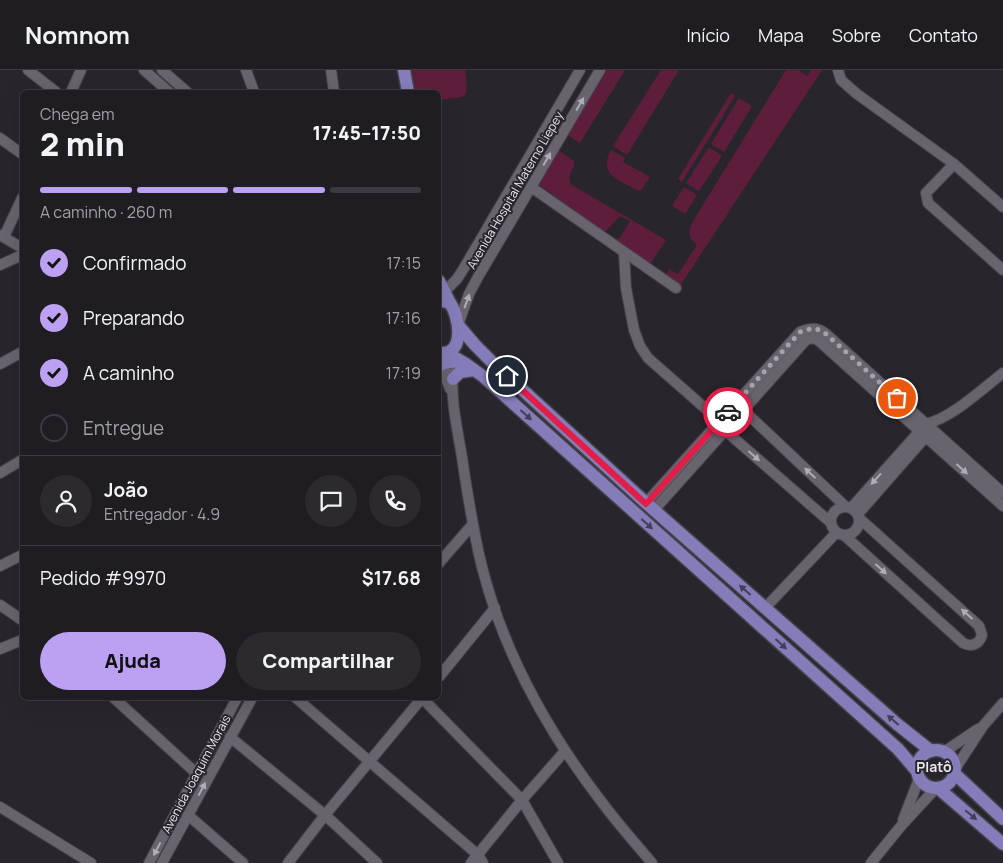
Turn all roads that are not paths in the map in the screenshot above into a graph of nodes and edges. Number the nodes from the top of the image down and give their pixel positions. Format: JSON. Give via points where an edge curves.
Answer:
{"nodes":[{"id":1,"x":28,"y":70,"type":"edge"},
{"id":2,"x":81,"y":70,"type":"edge"},
{"id":3,"x":144,"y":70,"type":"edge"},
{"id":4,"x":162,"y":70,"type":"edge"},
{"id":5,"x":246,"y":70,"type":"edge"},
{"id":6,"x":331,"y":70,"type":"edge"},
{"id":7,"x":404,"y":70,"type":"edge"},
{"id":8,"x":580,"y":70,"type":"edge"},
{"id":9,"x":600,"y":70,"type":"edge"},
{"id":10,"x":838,"y":70,"type":"edge"},
{"id":11,"x":53,"y":90,"type":"edge"},
{"id":12,"x":72,"y":90,"type":"edge"},
{"id":13,"x":167,"y":90,"type":"edge"},
{"id":14,"x":186,"y":90,"type":"edge"},
{"id":15,"x":253,"y":90,"type":"edge"},
{"id":16,"x":334,"y":90,"type":"edge"},
{"id":17,"x":408,"y":90,"type":"edge"},
{"id":18,"x":545,"y":130,"type":"junction"},
{"id":19,"x":0,"y":138,"type":"edge"},
{"id":20,"x":560,"y":138,"type":"junction"},
{"id":21,"x":20,"y":153,"type":"edge"},
{"id":22,"x":954,"y":164,"type":"junction"},
{"id":23,"x":531,"y":186,"type":"junction"},
{"id":24,"x":20,"y":202,"type":"edge"},
{"id":25,"x":1003,"y":207,"type":"edge"},
{"id":26,"x":2,"y":236,"type":"edge"},
{"id":27,"x":20,"y":247,"type":"edge"},
{"id":28,"x":624,"y":253,"type":"junction"},
{"id":29,"x":20,"y":256,"type":"edge"},
{"id":30,"x":0,"y":265,"type":"edge"},
{"id":31,"x":1003,"y":270,"type":"edge"},
{"id":32,"x":676,"y":288,"type":"dead end"},
{"id":33,"x":442,"y":295,"type":"edge"},
{"id":34,"x":458,"y":325,"type":"junction"},
{"id":35,"x":20,"y":353,"type":"edge"},
{"id":36,"x":450,"y":360,"type":"edge"},
{"id":37,"x":0,"y":364,"type":"edge"},
{"id":38,"x":1003,"y":373,"type":"edge"},
{"id":39,"x":446,"y":379,"type":"edge"},
{"id":40,"x":740,"y":407,"type":"junction"},
{"id":41,"x":706,"y":409,"type":"dead end"},
{"id":42,"x":721,"y":427,"type":"junction"},
{"id":43,"x":928,"y":429,"type":"junction"},
{"id":44,"x":20,"y":461,"type":"edge"},
{"id":45,"x":0,"y":473,"type":"edge"},
{"id":46,"x":1003,"y":493,"type":"edge"},
{"id":47,"x":1003,"y":506,"type":"edge"},
{"id":48,"x":650,"y":507,"type":"junction"},
{"id":49,"x":853,"y":512,"type":"junction"},
{"id":50,"x":830,"y":522,"type":"junction"},
{"id":51,"x":472,"y":525,"type":"junction"},
{"id":52,"x":841,"y":534,"type":"junction"},
{"id":53,"x":20,"y":556,"type":"edge"},
{"id":54,"x":441,"y":561,"type":"edge"},
{"id":55,"x":0,"y":566,"type":"edge"},
{"id":56,"x":0,"y":605,"type":"edge"},
{"id":57,"x":495,"y":608,"type":"junction"},
{"id":58,"x":765,"y":608,"type":"junction"},
{"id":59,"x":20,"y":619,"type":"edge"},
{"id":60,"x":20,"y":641,"type":"edge"},
{"id":61,"x":0,"y":649,"type":"edge"},
{"id":62,"x":441,"y":675,"type":"edge"},
{"id":63,"x":116,"y":700,"type":"edge"},
{"id":64,"x":232,"y":700,"type":"edge"},
{"id":65,"x":251,"y":700,"type":"edge"},
{"id":66,"x":298,"y":700,"type":"edge"},
{"id":67,"x":420,"y":700,"type":"edge"},
{"id":68,"x":424,"y":700,"type":"edge"},
{"id":69,"x":1003,"y":703,"type":"edge"},
{"id":70,"x":983,"y":726,"type":"junction"},
{"id":71,"x":230,"y":737,"type":"junction"},
{"id":72,"x":565,"y":751,"type":"junction"},
{"id":73,"x":931,"y":751,"type":"junction"},
{"id":74,"x":944,"y":752,"type":"junction"},
{"id":75,"x":369,"y":762,"type":"junction"},
{"id":76,"x":955,"y":771,"type":"junction"},
{"id":77,"x":196,"y":773,"type":"junction"},
{"id":78,"x":918,"y":775,"type":"junction"},
{"id":79,"x":936,"y":788,"type":"junction"},
{"id":80,"x":522,"y":800,"type":"junction"},
{"id":81,"x":0,"y":806,"type":"edge"},
{"id":82,"x":188,"y":815,"type":"junction"},
{"id":83,"x":325,"y":815,"type":"junction"},
{"id":84,"x":1003,"y":819,"type":"edge"},
{"id":85,"x":901,"y":826,"type":"junction"},
{"id":86,"x":1003,"y":844,"type":"edge"},
{"id":87,"x":477,"y":860,"type":"edge"},
{"id":88,"x":91,"y":863,"type":"edge"},
{"id":89,"x":149,"y":863,"type":"edge"},
{"id":90,"x":162,"y":863,"type":"edge"},
{"id":91,"x":243,"y":863,"type":"edge"},
{"id":92,"x":288,"y":863,"type":"edge"},
{"id":93,"x":377,"y":863,"type":"edge"},
{"id":94,"x":558,"y":863,"type":"edge"},
{"id":95,"x":652,"y":863,"type":"edge"},
{"id":96,"x":871,"y":863,"type":"edge"}],
"edges":[{"from":1,"to":11,"type":"street"},
{"from":2,"to":12,"type":"street"},
{"from":3,"to":13,"type":"street"},
{"from":4,"to":14,"type":"street"},
{"from":5,"to":15,"type":"street"},
{"from":6,"to":16,"type":"street"},
{"from":7,"to":17,"type":"main road"},
{"from":8,"to":18,"type":"street","name":"Avenida Hospital Materno Liepey"},
{"from":20,"to":9,"type":"street","name":"Avenida Hospital Materno Liepey","one_way":true},
{"from":10,"to":22,"type":"street","via":[[841,80],[857,94]]},
{"from":18,"to":20,"type":"street"},
{"from":18,"to":33,"type":"street","name":"Avenida Hospital Materno Liepey","via":[[464,268]]},
{"from":19,"to":21,"type":"street"},
{"from":23,"to":20,"type":"street","name":"Avenida Hospital Materno Liepey","one_way":true},
{"from":22,"to":25,"type":"street"},
{"from":22,"to":31,"type":"street","via":[[926,193],[928,203]]},
{"from":23,"to":28,"type":"street"},
{"from":34,"to":23,"type":"street","name":"Avenida Hospital Materno Liepey","one_way":true,"via":[[469,294]]},
{"from":24,"to":26,"type":"street"},
{"from":26,"to":27,"type":"street"},
{"from":28,"to":32,"type":"street"},
{"from":28,"to":41,"type":"street","via":[[629,304],[640,346],[648,358]]},
{"from":29,"to":30,"type":"street"},
{"from":33,"to":34,"type":"main road","via":[[454,310]]},
{"from":34,"to":36,"type":"main road"},
{"from":34,"to":48,"type":"main road","via":[[474,345]]},
{"from":35,"to":37,"type":"street"},
{"from":36,"to":39,"type":"street"},
{"from":36,"to":39,"type":"main road","via":[[460,372]]},
{"from":36,"to":78,"type":"main road","one_way":true,"via":[[898,749]]},
{"from":38,"to":43,"type":"street"},
{"from":39,"to":51,"type":"street","via":[[453,396]]},
{"from":40,"to":42,"type":"street"},
{"from":40,"to":43,"type":"street","via":[[817,328]]},
{"from":49,"to":40,"type":"street","one_way":true},
{"from":42,"to":48,"type":"street"},
{"from":42,"to":50,"type":"street","one_way":true},
{"from":43,"to":46,"type":"street"},
{"from":43,"to":47,"type":"street","one_way":true},
{"from":43,"to":49,"type":"street"},
{"from":44,"to":45,"type":"street"},
{"from":58,"to":48,"type":"main road","one_way":true},
{"from":49,"to":50,"type":"street","via":[[841,507],[833,513]]},
{"from":49,"to":52,"type":"street","via":[[858,528]]},
{"from":52,"to":49,"type":"street","one_way":true,"via":[[962,643],[974,645],[979,642],[982,635],[980,626]]},
{"from":50,"to":52,"type":"street","via":[[833,530]]},
{"from":51,"to":54,"type":"street"},
{"from":51,"to":57,"type":"street"},
{"from":52,"to":58,"type":"street"},
{"from":53,"to":55,"type":"street"},
{"from":56,"to":59,"type":"street"},
{"from":57,"to":62,"type":"street"},
{"from":57,"to":72,"type":"street","via":[[517,665]]},
{"from":73,"to":58,"type":"main road","one_way":true},
{"from":60,"to":61,"type":"street"},
{"from":63,"to":77,"type":"street"},
{"from":64,"to":77,"type":"street","name":"Avenida Joaquim Morais"},
{"from":65,"to":71,"type":"street","name":"Avenida Joaquim Morais"},
{"from":66,"to":75,"type":"street"},
{"from":67,"to":75,"type":"street"},
{"from":68,"to":80,"type":"street"},
{"from":69,"to":70,"type":"street"},
{"from":70,"to":74,"type":"street"},
{"from":70,"to":76,"type":"street"},
{"from":82,"to":71,"type":"street","name":"Avenida Joaquim Morais","one_way":true},
{"from":71,"to":83,"type":"street"},
{"from":72,"to":80,"type":"street"},
{"from":72,"to":95,"type":"street"},
{"from":73,"to":74,"type":"main road"},
{"from":73,"to":78,"type":"main road","via":[[919,760]]},
{"from":74,"to":76,"type":"main road","via":[[954,762]]},
{"from":75,"to":83,"type":"street"},
{"from":75,"to":87,"type":"street"},
{"from":76,"to":79,"type":"main road","via":[[947,785]]},
{"from":76,"to":84,"type":"main road"},
{"from":77,"to":89,"type":"street","name":"Avenida Joaquim Morais","one_way":true},
{"from":78,"to":79,"type":"main road","via":[[928,787]]},
{"from":78,"to":85,"type":"street"},
{"from":79,"to":85,"type":"street"},
{"from":79,"to":86,"type":"main road","one_way":true},
{"from":80,"to":87,"type":"street"},
{"from":80,"to":94,"type":"street"},
{"from":81,"to":88,"type":"street"},
{"from":82,"to":90,"type":"street","name":"Avenida Joaquim Morais"},
{"from":82,"to":91,"type":"street"},
{"from":83,"to":92,"type":"street"},
{"from":83,"to":93,"type":"street"},
{"from":85,"to":96,"type":"street"}]}
